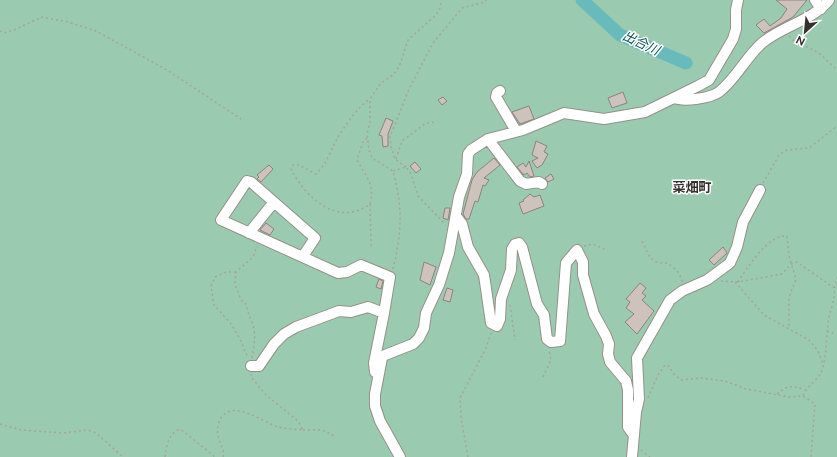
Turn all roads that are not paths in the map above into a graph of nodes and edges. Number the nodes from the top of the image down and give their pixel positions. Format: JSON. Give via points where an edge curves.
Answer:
{"nodes":[{"id":1,"x":738,"y":0,"type":"edge"},
{"id":2,"x":814,"y":0,"type":"edge"},
{"id":3,"x":829,"y":0,"type":"edge"},
{"id":4,"x":821,"y":9,"type":"junction"},
{"id":5,"x":500,"y":91,"type":"dead end"},
{"id":6,"x":675,"y":98,"type":"junction"},
{"id":7,"x":516,"y":131,"type":"junction"},
{"id":8,"x":488,"y":139,"type":"junction"},
{"id":9,"x":542,"y":184,"type":"dead end"},
{"id":10,"x":760,"y":190,"type":"road end"},
{"id":11,"x":274,"y":202,"type":"junction"},
{"id":12,"x":456,"y":216,"type":"junction"},
{"id":13,"x":249,"y":233,"type":"junction"},
{"id":14,"x":303,"y":256,"type":"junction"},
{"id":15,"x":384,"y":313,"type":"junction"},
{"id":16,"x":251,"y":366,"type":"road end"},
{"id":17,"x":378,"y":377,"type":"junction"},
{"id":18,"x":633,"y":434,"type":"junction"},
{"id":19,"x":400,"y":457,"type":"edge"},
{"id":20,"x":632,"y":457,"type":"edge"}],
"edges":[{"from":1,"to":6,"type":"street","via":[[733,39],[709,80]]},
{"from":2,"to":4,"type":"street"},
{"from":3,"to":4,"type":"street"},
{"from":4,"to":6,"type":"street","via":[[762,43],[719,92],[697,99]]},
{"from":5,"to":7,"type":"street","via":[[496,97]]},
{"from":6,"to":7,"type":"street","via":[[645,112],[604,119],[564,114]]},
{"from":7,"to":8,"type":"street"},
{"from":8,"to":9,"type":"street","via":[[520,181],[526,184]]},
{"from":8,"to":12,"type":"street","via":[[468,154],[467,174],[458,197]]},
{"from":10,"to":18,"type":"street","via":[[743,222],[734,257],[725,268],[670,300],[637,358],[639,399]]},
{"from":11,"to":13,"type":"street"},
{"from":11,"to":13,"type":"street","via":[[247,181],[221,220]]},
{"from":11,"to":14,"type":"street","via":[[315,238]]},
{"from":12,"to":17,"type":"street","via":[[445,267],[426,313],[424,328],[419,338],[407,348],[382,358]]},
{"from":12,"to":18,"type":"street","via":[[462,224],[468,247],[484,276],[489,316],[494,326],[497,326],[500,319],[501,299],[511,270],[512,249],[519,243],[537,304],[544,315],[547,339],[551,342],[560,341],[566,263],[577,250],[583,262],[583,275],[594,314],[609,344],[610,362],[619,371],[627,386],[628,427]]},
{"from":13,"to":14,"type":"street"},
{"from":14,"to":15,"type":"street","via":[[338,273],[347,272],[361,265],[390,277]]},
{"from":15,"to":16,"type":"street","via":[[368,307],[351,312],[339,311],[296,327],[274,344],[259,366]]},
{"from":15,"to":17,"type":"street","via":[[374,363],[374,371]]},
{"from":17,"to":19,"type":"street","via":[[375,406],[380,421]]},
{"from":18,"to":20,"type":"street"}]}
